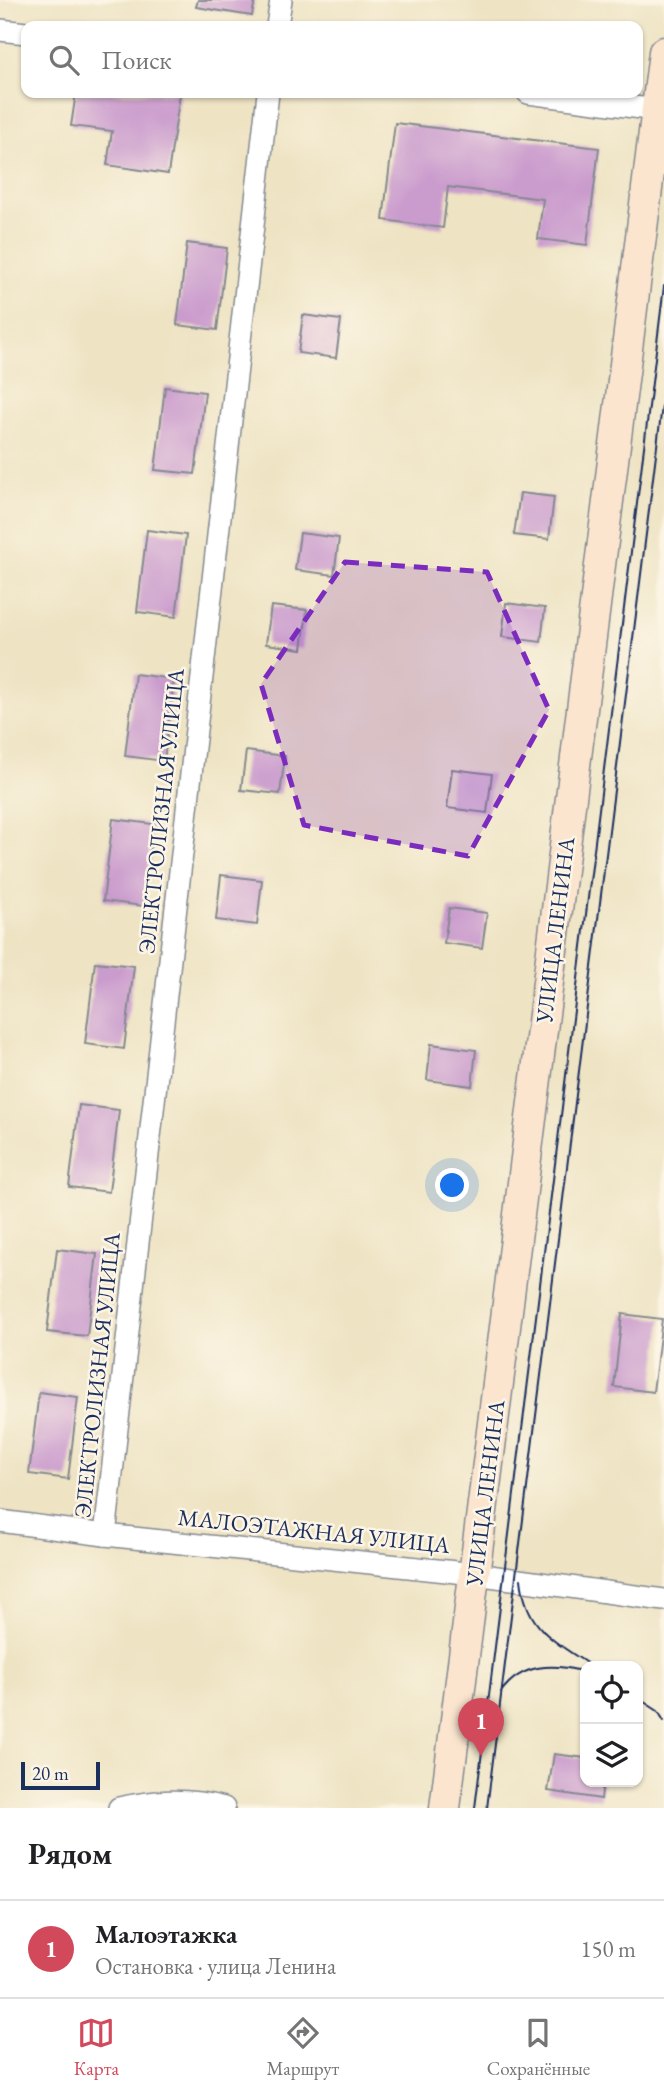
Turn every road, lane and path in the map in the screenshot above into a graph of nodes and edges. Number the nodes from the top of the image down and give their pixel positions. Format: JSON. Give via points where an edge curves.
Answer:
{"nodes":[{"id":1,"x":281,"y":0,"type":"edge"},
{"id":2,"x":278,"y":21,"type":"edge"},
{"id":3,"x":0,"y":30,"type":"edge"},
{"id":4,"x":21,"y":32,"type":"edge"},
{"id":5,"x":664,"y":52,"type":"edge"},
{"id":6,"x":267,"y":98,"type":"edge"},
{"id":7,"x":567,"y":98,"type":"edge"},
{"id":8,"x":660,"y":110,"type":"edge"},
{"id":9,"x":0,"y":1521,"type":"edge"},
{"id":10,"x":105,"y":1535,"type":"junction"},
{"id":11,"x":475,"y":1574,"type":"junction"},
{"id":12,"x":664,"y":1600,"type":"edge"},
{"id":13,"x":119,"y":1808,"type":"edge"},
{"id":14,"x":224,"y":1808,"type":"edge"},
{"id":15,"x":445,"y":1808,"type":"edge"}],
"edges":[{"from":1,"to":2,"type":"street"},
{"from":3,"to":4,"type":"street"},
{"from":5,"to":8,"type":"main road","name":"УЛИЦА ЛЕНИНА"},
{"from":6,"to":10,"type":"street","name":"ЭЛЕКТРОЛИЗНАЯ УЛИЦА"},
{"from":7,"to":8,"type":"street"},
{"from":8,"to":11,"type":"main road","name":"УЛИЦА ЛЕНИНА"},
{"from":9,"to":10,"type":"street","name":"МАЛОЭТАЖНАЯ УЛИЦА"},
{"from":10,"to":11,"type":"street","name":"МАЛОЭТАЖНАЯ УЛИЦА"},
{"from":11,"to":12,"type":"street","name":"МАЛОЭТАЖНАЯ УЛИЦА"},
{"from":11,"to":15,"type":"main road","name":"УЛИЦА ЛЕНИНА"},
{"from":13,"to":14,"type":"street","via":[[157,1800]]}]}
